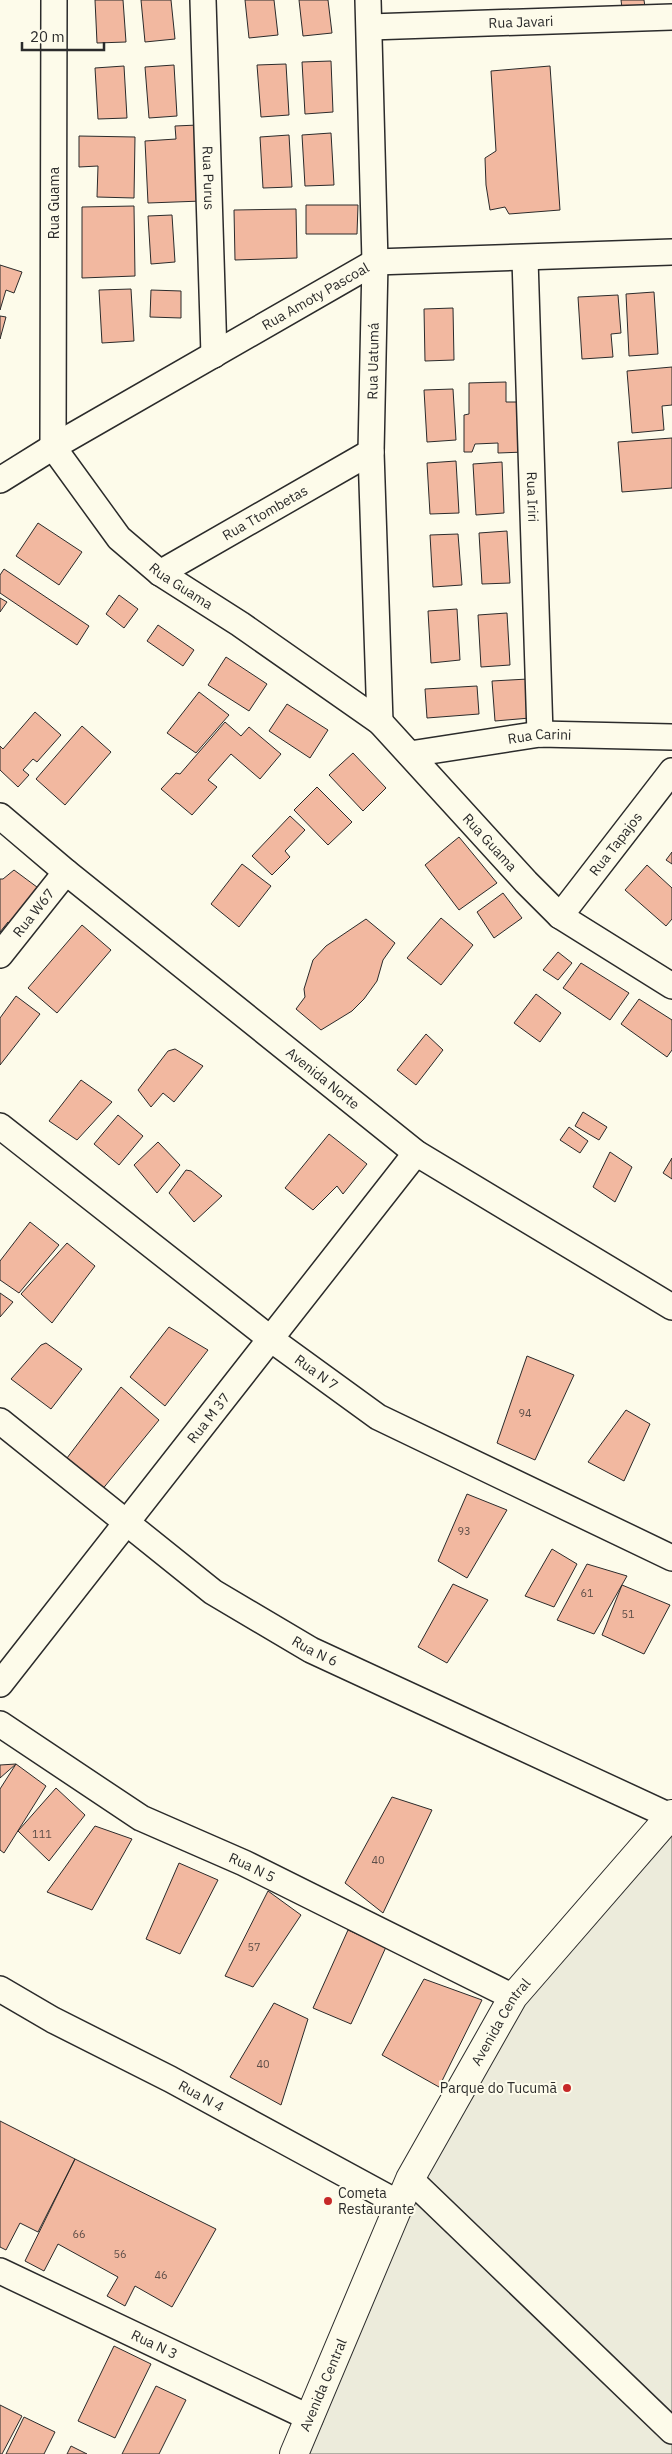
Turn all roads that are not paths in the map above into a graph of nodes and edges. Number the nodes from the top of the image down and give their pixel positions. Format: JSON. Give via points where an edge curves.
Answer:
{"nodes":[{"id":1,"x":54,"y":0,"type":"edge"},
{"id":2,"x":203,"y":0,"type":"edge"},
{"id":3,"x":368,"y":0,"type":"edge"},
{"id":4,"x":672,"y":17,"type":"edge"},
{"id":5,"x":370,"y":27,"type":"junction"},
{"id":6,"x":672,"y":252,"type":"edge"},
{"id":7,"x":525,"y":259,"type":"junction"},
{"id":8,"x":375,"y":262,"type":"junction"},
{"id":9,"x":214,"y":355,"type":"junction"},
{"id":10,"x":53,"y":447,"type":"junction"},
{"id":11,"x":371,"y":452,"type":"junction"},
{"id":12,"x":0,"y":480,"type":"edge"},
{"id":13,"x":160,"y":573,"type":"junction"},
{"id":14,"x":380,"y":722,"type":"junction"},
{"id":15,"x":540,"y":734,"type":"junction"},
{"id":16,"x":672,"y":737,"type":"edge"},
{"id":17,"x":410,"y":754,"type":"junction"},
{"id":18,"x":672,"y":771,"type":"edge"},
{"id":19,"x":0,"y":816,"type":"edge"},
{"id":20,"x":66,"y":872,"type":"junction"},
{"id":21,"x":560,"y":916,"type":"junction"},
{"id":22,"x":0,"y":955,"type":"edge"},
{"id":23,"x":672,"y":986,"type":"edge"},
{"id":24,"x":0,"y":1126,"type":"edge"},
{"id":25,"x":416,"y":1154,"type":"junction"},
{"id":26,"x":672,"y":1306,"type":"edge"},
{"id":27,"x":272,"y":1340,"type":"junction"},
{"id":28,"x":0,"y":1421,"type":"edge"},
{"id":29,"x":127,"y":1522,"type":"junction"},
{"id":30,"x":672,"y":1558,"type":"edge"},
{"id":31,"x":0,"y":1684,"type":"edge"},
{"id":32,"x":0,"y":1724,"type":"edge"},
{"id":33,"x":671,"y":1815,"type":"edge"},
{"id":34,"x":0,"y":1989,"type":"edge"},
{"id":35,"x":513,"y":1997,"type":"junction"},
{"id":36,"x":405,"y":2191,"type":"junction"},
{"id":37,"x":0,"y":2272,"type":"edge"},
{"id":38,"x":310,"y":2418,"type":"junction"},
{"id":39,"x":672,"y":2431,"type":"edge"},
{"id":40,"x":294,"y":2454,"type":"edge"}],
"edges":[{"from":1,"to":10,"type":"street","name":"Rua Guama"},
{"from":2,"to":9,"type":"street","name":"Rua Purus"},
{"from":3,"to":5,"type":"street","name":"Rua Uatumá"},
{"from":4,"to":5,"type":"street","name":"Rua Javari"},
{"from":5,"to":8,"type":"street","name":"Rua Uatumá"},
{"from":6,"to":7,"type":"street","name":"Rua Amoty Pascoal"},
{"from":7,"to":8,"type":"street","name":"Rua Amoty Pascoal"},
{"from":7,"to":15,"type":"street","name":"Rua Iriri"},
{"from":8,"to":9,"type":"street","name":"Rua Amoty Pascoal"},
{"from":8,"to":11,"type":"street","name":"Rua Uatumá"},
{"from":9,"to":10,"type":"street","name":"Rua Amoty Pascoal"},
{"from":10,"to":12,"type":"street","name":"Rua Amoty Pascoal"},
{"from":10,"to":13,"type":"street","name":"Rua Guama","via":[[119,538]]},
{"from":11,"to":13,"type":"street","name":"Rua Ttombetas"},
{"from":11,"to":14,"type":"street","name":"Rua Uatumá"},
{"from":13,"to":14,"type":"street","name":"Rua Guama","via":[[240,624]]},
{"from":14,"to":17,"type":"street","name":"Rua Guama"},
{"from":15,"to":16,"type":"street","name":"Rua Carini"},
{"from":15,"to":17,"type":"street","name":"Rua Carini"},
{"from":17,"to":21,"type":"street","name":"Rua Guama"},
{"from":18,"to":21,"type":"street","name":"Rua Tapajos"},
{"from":19,"to":20,"type":"street","name":"Avenida Norte"},
{"from":20,"to":22,"type":"street","name":"Rua W67"},
{"from":20,"to":25,"type":"street","name":"Avenida Norte"},
{"from":21,"to":23,"type":"street","name":"Rua Guama"},
{"from":24,"to":27,"type":"street","name":"Rua N 7"},
{"from":25,"to":26,"type":"street","name":"Avenida Norte"},
{"from":25,"to":27,"type":"street","name":"Rua M 37"},
{"from":27,"to":29,"type":"street","name":"Rua M 37"},
{"from":27,"to":30,"type":"street","name":"Rua N 7","via":[[378,1417]]},
{"from":28,"to":29,"type":"street","name":"Rua N 6"},
{"from":29,"to":31,"type":"street","name":"Rua M 37"},
{"from":29,"to":33,"type":"street","name":"Rua N 6","via":[[213,1592],[311,1650]]},
{"from":32,"to":35,"type":"street","name":"Rua N 5","via":[[141,1818],[244,1863]]},
{"from":33,"to":35,"type":"street","name":"Avenida Central"},
{"from":34,"to":36,"type":"street","name":"Rua N 4","via":[[53,2020],[170,2079]]},
{"from":35,"to":36,"type":"street","name":"Avenida Central"},
{"from":36,"to":38,"type":"street","name":"Avenida Central"},
{"from":36,"to":39,"type":"street","name":"Rua N 4"},
{"from":37,"to":38,"type":"street","name":"Rua N 3"},
{"from":38,"to":40,"type":"street","name":"Avenida Central"}]}
